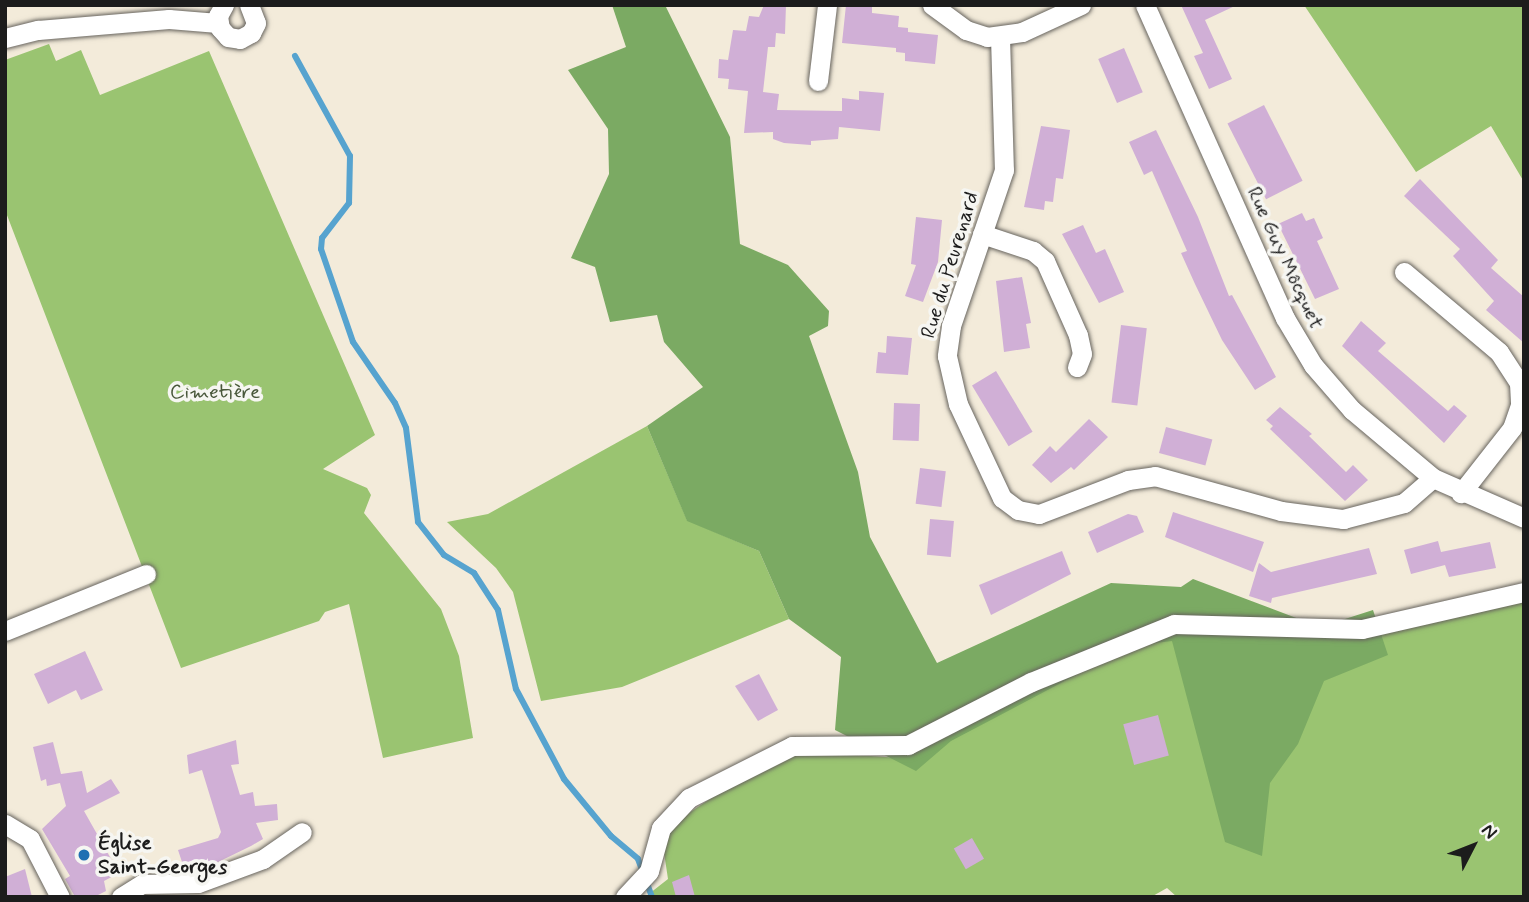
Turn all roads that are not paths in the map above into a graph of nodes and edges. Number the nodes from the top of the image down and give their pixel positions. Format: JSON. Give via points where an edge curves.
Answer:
{"nodes":[{"id":1,"x":827,"y":5,"type":"edge"},
{"id":2,"x":932,"y":5,"type":"edge"},
{"id":3,"x":1081,"y":5,"type":"edge"},
{"id":4,"x":1145,"y":5,"type":"edge"},
{"id":5,"x":255,"y":7,"type":"edge"},
{"id":6,"x":221,"y":14,"type":"edge"},
{"id":7,"x":1000,"y":37,"type":"junction"},
{"id":8,"x":5,"y":38,"type":"edge"},
{"id":9,"x":818,"y":81,"type":"dead end"},
{"id":10,"x":982,"y":234,"type":"junction"},
{"id":11,"x":1404,"y":272,"type":"dead end"},
{"id":12,"x":1077,"y":367,"type":"dead end"},
{"id":13,"x":1433,"y":478,"type":"junction"},
{"id":14,"x":1461,"y":493,"type":"junction"},
{"id":15,"x":1524,"y":518,"type":"edge"},
{"id":16,"x":146,"y":574,"type":"dead end"},
{"id":17,"x":1524,"y":592,"type":"edge"},
{"id":18,"x":5,"y":631,"type":"edge"},
{"id":19,"x":5,"y":824,"type":"edge"},
{"id":20,"x":302,"y":832,"type":"dead end"},
{"id":21,"x":60,"y":897,"type":"edge"},
{"id":22,"x":121,"y":897,"type":"edge"},
{"id":23,"x":625,"y":897,"type":"edge"}],
"edges":[{"from":1,"to":9,"type":"street"},
{"from":2,"to":7,"type":"street","via":[[965,30]]},
{"from":3,"to":7,"type":"street"},
{"from":4,"to":13,"type":"street","name":"Rue Guy Môcquet","via":[[1285,318],[1332,388]]},
{"from":5,"to":6,"type":"street","via":[[254,29],[240,39],[223,33]]},
{"from":6,"to":8,"type":"street","via":[[38,30]]},
{"from":7,"to":10,"type":"street","name":"Rue du Peurenard","via":[[1004,170]]},
{"from":10,"to":12,"type":"street","via":[[1033,251],[1045,261],[1078,335],[1082,354]]},
{"from":10,"to":13,"type":"street","name":"Rue du Peurenard","via":[[951,326],[949,373],[995,488],[1018,510],[1051,511],[1128,480],[1155,476],[1281,512],[1343,519],[1405,503]]},
{"from":11,"to":14,"type":"street","via":[[1499,352],[1519,383],[1520,405],[1512,429]]},
{"from":13,"to":14,"type":"street","name":"Rue Guy Môcquet"},
{"from":14,"to":15,"type":"street","name":"Rue Guy Môcquet"},
{"from":16,"to":18,"type":"street"},
{"from":17,"to":23,"type":"street","via":[[1362,629],[1174,625],[1031,682],[908,745],[792,746],[698,791],[661,828],[649,871]]},
{"from":19,"to":21,"type":"street","via":[[30,839]]},
{"from":20,"to":22,"type":"street","via":[[263,859],[198,883],[142,884]]}]}
